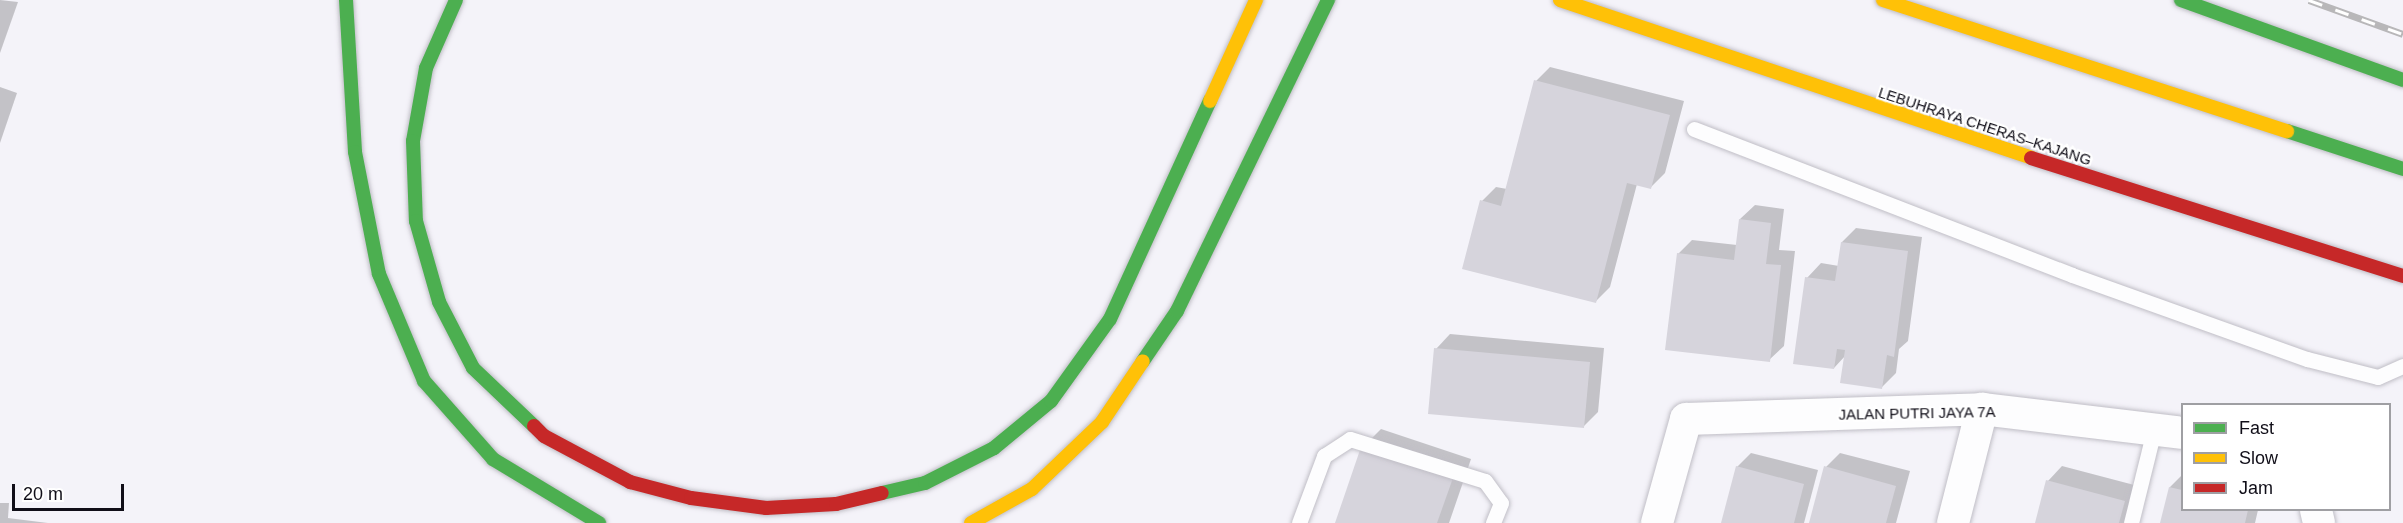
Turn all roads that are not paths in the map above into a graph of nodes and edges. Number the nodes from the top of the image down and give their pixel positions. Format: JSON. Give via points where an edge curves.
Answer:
{"nodes":[{"id":1,"x":346,"y":0,"type":"edge"},
{"id":2,"x":456,"y":0,"type":"edge"},
{"id":3,"x":1256,"y":0,"type":"edge"},
{"id":4,"x":1328,"y":0,"type":"edge"},
{"id":5,"x":1560,"y":0,"type":"edge"},
{"id":6,"x":1883,"y":0,"type":"edge"},
{"id":7,"x":2181,"y":0,"type":"edge"},
{"id":8,"x":2403,"y":80,"type":"edge"},
{"id":9,"x":1695,"y":129,"type":"dead end"},
{"id":10,"x":2403,"y":169,"type":"edge"},
{"id":11,"x":2403,"y":276,"type":"edge"},
{"id":12,"x":2403,"y":366,"type":"edge"},
{"id":13,"x":1982,"y":409,"type":"junction"},
{"id":14,"x":2168,"y":432,"type":"edge"},
{"id":15,"x":599,"y":523,"type":"edge"},
{"id":16,"x":971,"y":523,"type":"edge"},
{"id":17,"x":1299,"y":523,"type":"edge"},
{"id":18,"x":1492,"y":523,"type":"edge"},
{"id":19,"x":1657,"y":523,"type":"edge"},
{"id":20,"x":1953,"y":523,"type":"edge"},
{"id":21,"x":2131,"y":523,"type":"edge"}],
"edges":[{"from":1,"to":15,"type":"highway","via":[[355,152],[379,274],[424,381],[493,459]]},
{"from":2,"to":3,"type":"highway","via":[[426,68],[415,130],[416,221],[439,302],[473,368],[544,436],[630,482],[691,498],[766,507],[836,504],[925,483],[994,448],[1051,400],[1110,319]]},
{"from":4,"to":16,"type":"highway","via":[[1176,311],[1102,422],[1032,489]]},
{"from":5,"to":11,"type":"highway","name":"LEBUHRAYA CHERAS–KAJANG","via":[[1884,111]]},
{"from":6,"to":10,"type":"highway"},
{"from":7,"to":8,"type":"highway"},
{"from":9,"to":12,"type":"lane","via":[[2072,275],[2307,358],[2378,377]]},
{"from":13,"to":14,"type":"street","name":"JALAN PUTRI JAYA 7A"},
{"from":13,"to":19,"type":"street","name":"JALAN PUTRI JAYA 7A","via":[[1686,419]]},
{"from":13,"to":20,"type":"street"},
{"from":14,"to":21,"type":"lane"},
{"from":17,"to":18,"type":"lane","via":[[1324,456],[1350,439],[1485,481],[1501,503]]}]}
